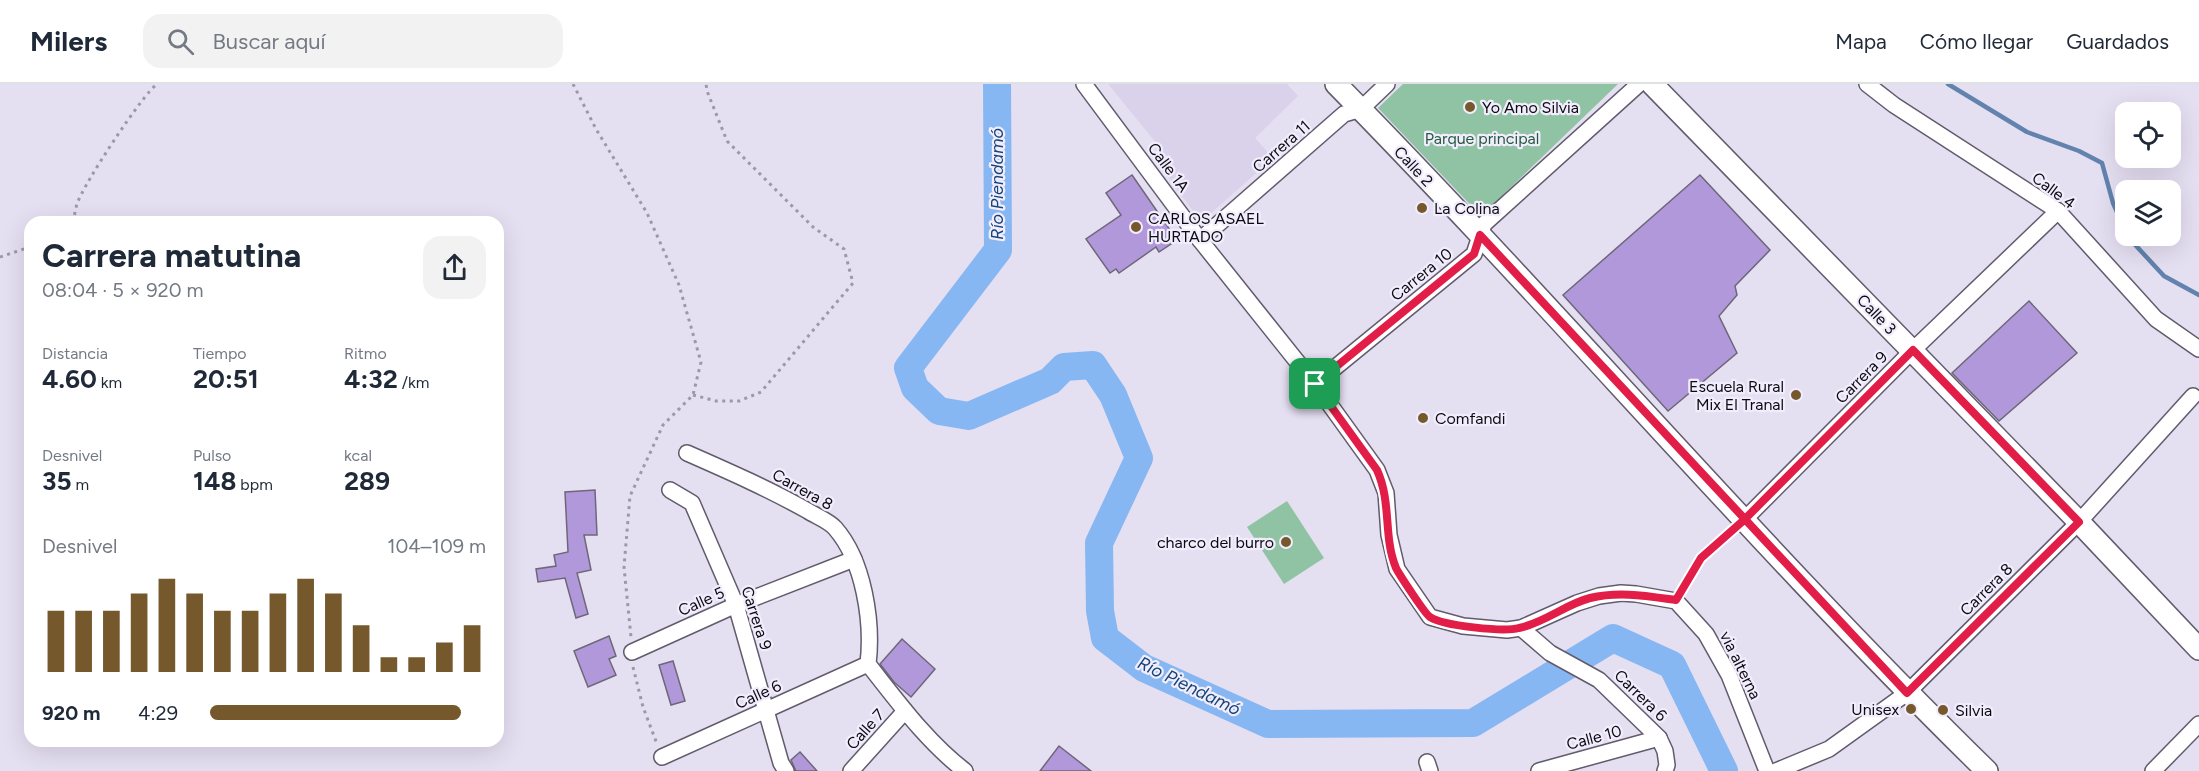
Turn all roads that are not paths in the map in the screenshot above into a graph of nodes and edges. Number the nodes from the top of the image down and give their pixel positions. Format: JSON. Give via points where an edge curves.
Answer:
{"nodes":[{"id":1,"x":1084,"y":84,"type":"edge"},
{"id":2,"x":1336,"y":84,"type":"edge"},
{"id":3,"x":1387,"y":84,"type":"edge"},
{"id":4,"x":1639,"y":84,"type":"edge"},
{"id":5,"x":1652,"y":84,"type":"edge"},
{"id":6,"x":1867,"y":84,"type":"edge"},
{"id":7,"x":1361,"y":109,"type":"junction"},
{"id":8,"x":2058,"y":211,"type":"junction"},
{"id":9,"x":1480,"y":235,"type":"junction"},
{"id":10,"x":1200,"y":240,"type":"junction"},
{"id":11,"x":2199,"y":349,"type":"edge"},
{"id":12,"x":1913,"y":350,"type":"junction"},
{"id":13,"x":1315,"y":384,"type":"junction"},
{"id":14,"x":2193,"y":396,"type":"dead end"},
{"id":15,"x":687,"y":453,"type":"dead end"},
{"id":16,"x":670,"y":490,"type":"dead end"},
{"id":17,"x":1744,"y":520,"type":"junction"},
{"id":18,"x":2079,"y":522,"type":"junction"},
{"id":19,"x":854,"y":559,"type":"junction"},
{"id":20,"x":736,"y":605,"type":"junction"},
{"id":21,"x":1521,"y":628,"type":"junction"},
{"id":22,"x":2199,"y":649,"type":"edge"},
{"id":23,"x":632,"y":652,"type":"road end"},
{"id":24,"x":868,"y":664,"type":"junction"},
{"id":25,"x":1907,"y":693,"type":"junction"},
{"id":26,"x":767,"y":710,"type":"junction"},
{"id":27,"x":905,"y":711,"type":"junction"},
{"id":28,"x":2199,"y":724,"type":"edge"},
{"id":29,"x":1659,"y":738,"type":"junction"},
{"id":30,"x":662,"y":757,"type":"road end"},
{"id":31,"x":786,"y":771,"type":"edge"},
{"id":32,"x":851,"y":771,"type":"edge"},
{"id":33,"x":965,"y":771,"type":"edge"},
{"id":34,"x":1539,"y":771,"type":"edge"},
{"id":35,"x":1665,"y":771,"type":"edge"},
{"id":36,"x":1767,"y":771,"type":"edge"},
{"id":37,"x":1776,"y":771,"type":"edge"},
{"id":38,"x":1987,"y":771,"type":"edge"},
{"id":39,"x":2153,"y":771,"type":"edge"}],
"edges":[{"from":1,"to":10,"type":"street","name":"Calle 1A"},
{"from":2,"to":7,"type":"main road","name":"Calle 2"},
{"from":3,"to":7,"type":"street","name":"Carrera 11"},
{"from":4,"to":9,"type":"street","name":"Carrera 10","via":[[1484,224]]},
{"from":5,"to":12,"type":"main road","name":"Calle 3"},
{"from":6,"to":8,"type":"street","name":"Calle 4"},
{"from":7,"to":9,"type":"main road","name":"Calle 2"},
{"from":7,"to":10,"type":"street","name":"Carrera 11","via":[[1344,114]]},
{"from":8,"to":11,"type":"street","name":"Calle 4","via":[[2156,319]]},
{"from":8,"to":12,"type":"street","name":"Carrera 9"},
{"from":9,"to":13,"type":"street","name":"Carrera 10","via":[[1474,254]]},
{"from":9,"to":17,"type":"main road","name":"Calle 2"},
{"from":10,"to":13,"type":"street","name":"Calle 1A"},
{"from":12,"to":17,"type":"street","name":"Carrera 9"},
{"from":12,"to":18,"type":"main road","name":"Calle 3"},
{"from":13,"to":21,"type":"street","name":"Calle 1A","via":[[1377,470],[1386,493],[1396,569],[1430,617],[1463,626]]},
{"from":14,"to":18,"type":"street","name":"Carrera 8"},
{"from":15,"to":19,"type":"street","name":"Carrera 8","via":[[774,492],[835,527]]},
{"from":16,"to":20,"type":"street","name":"Carrera 9","via":[[692,503]]},
{"from":17,"to":25,"type":"main road","name":"Calle 2"},
{"from":18,"to":22,"type":"main road","name":"Calle 3"},
{"from":18,"to":25,"type":"street","name":"Carrera 8"},
{"from":19,"to":20,"type":"street","name":"Calle 5"},
{"from":19,"to":24,"type":"street","name":"Carrera 8","via":[[867,601]]},
{"from":20,"to":23,"type":"street","name":"Calle 5"},
{"from":20,"to":26,"type":"street","name":"Carrera 9"},
{"from":21,"to":29,"type":"street","name":"Carrera 6","via":[[1550,653],[1599,680]]},
{"from":21,"to":36,"type":"street","name":"via alterna","via":[[1599,596],[1628,594],[1676,600],[1706,634],[1728,675]]},
{"from":24,"to":26,"type":"street","name":"Calle 6"},
{"from":24,"to":27,"type":"street"},
{"from":25,"to":37,"type":"street","name":"Carrera 8","via":[[1829,749]]},
{"from":25,"to":38,"type":"main road","name":"Calle 2"},
{"from":26,"to":30,"type":"street","name":"Calle 6"},
{"from":26,"to":31,"type":"street","name":"Carrera 9"},
{"from":27,"to":32,"type":"street","name":"Calle 7"},
{"from":27,"to":33,"type":"street"},
{"from":28,"to":39,"type":"street"},
{"from":29,"to":34,"type":"street","name":"Calle 10"},
{"from":29,"to":35,"type":"street","name":"Carrera 6","via":[[1665,751]]}]}
